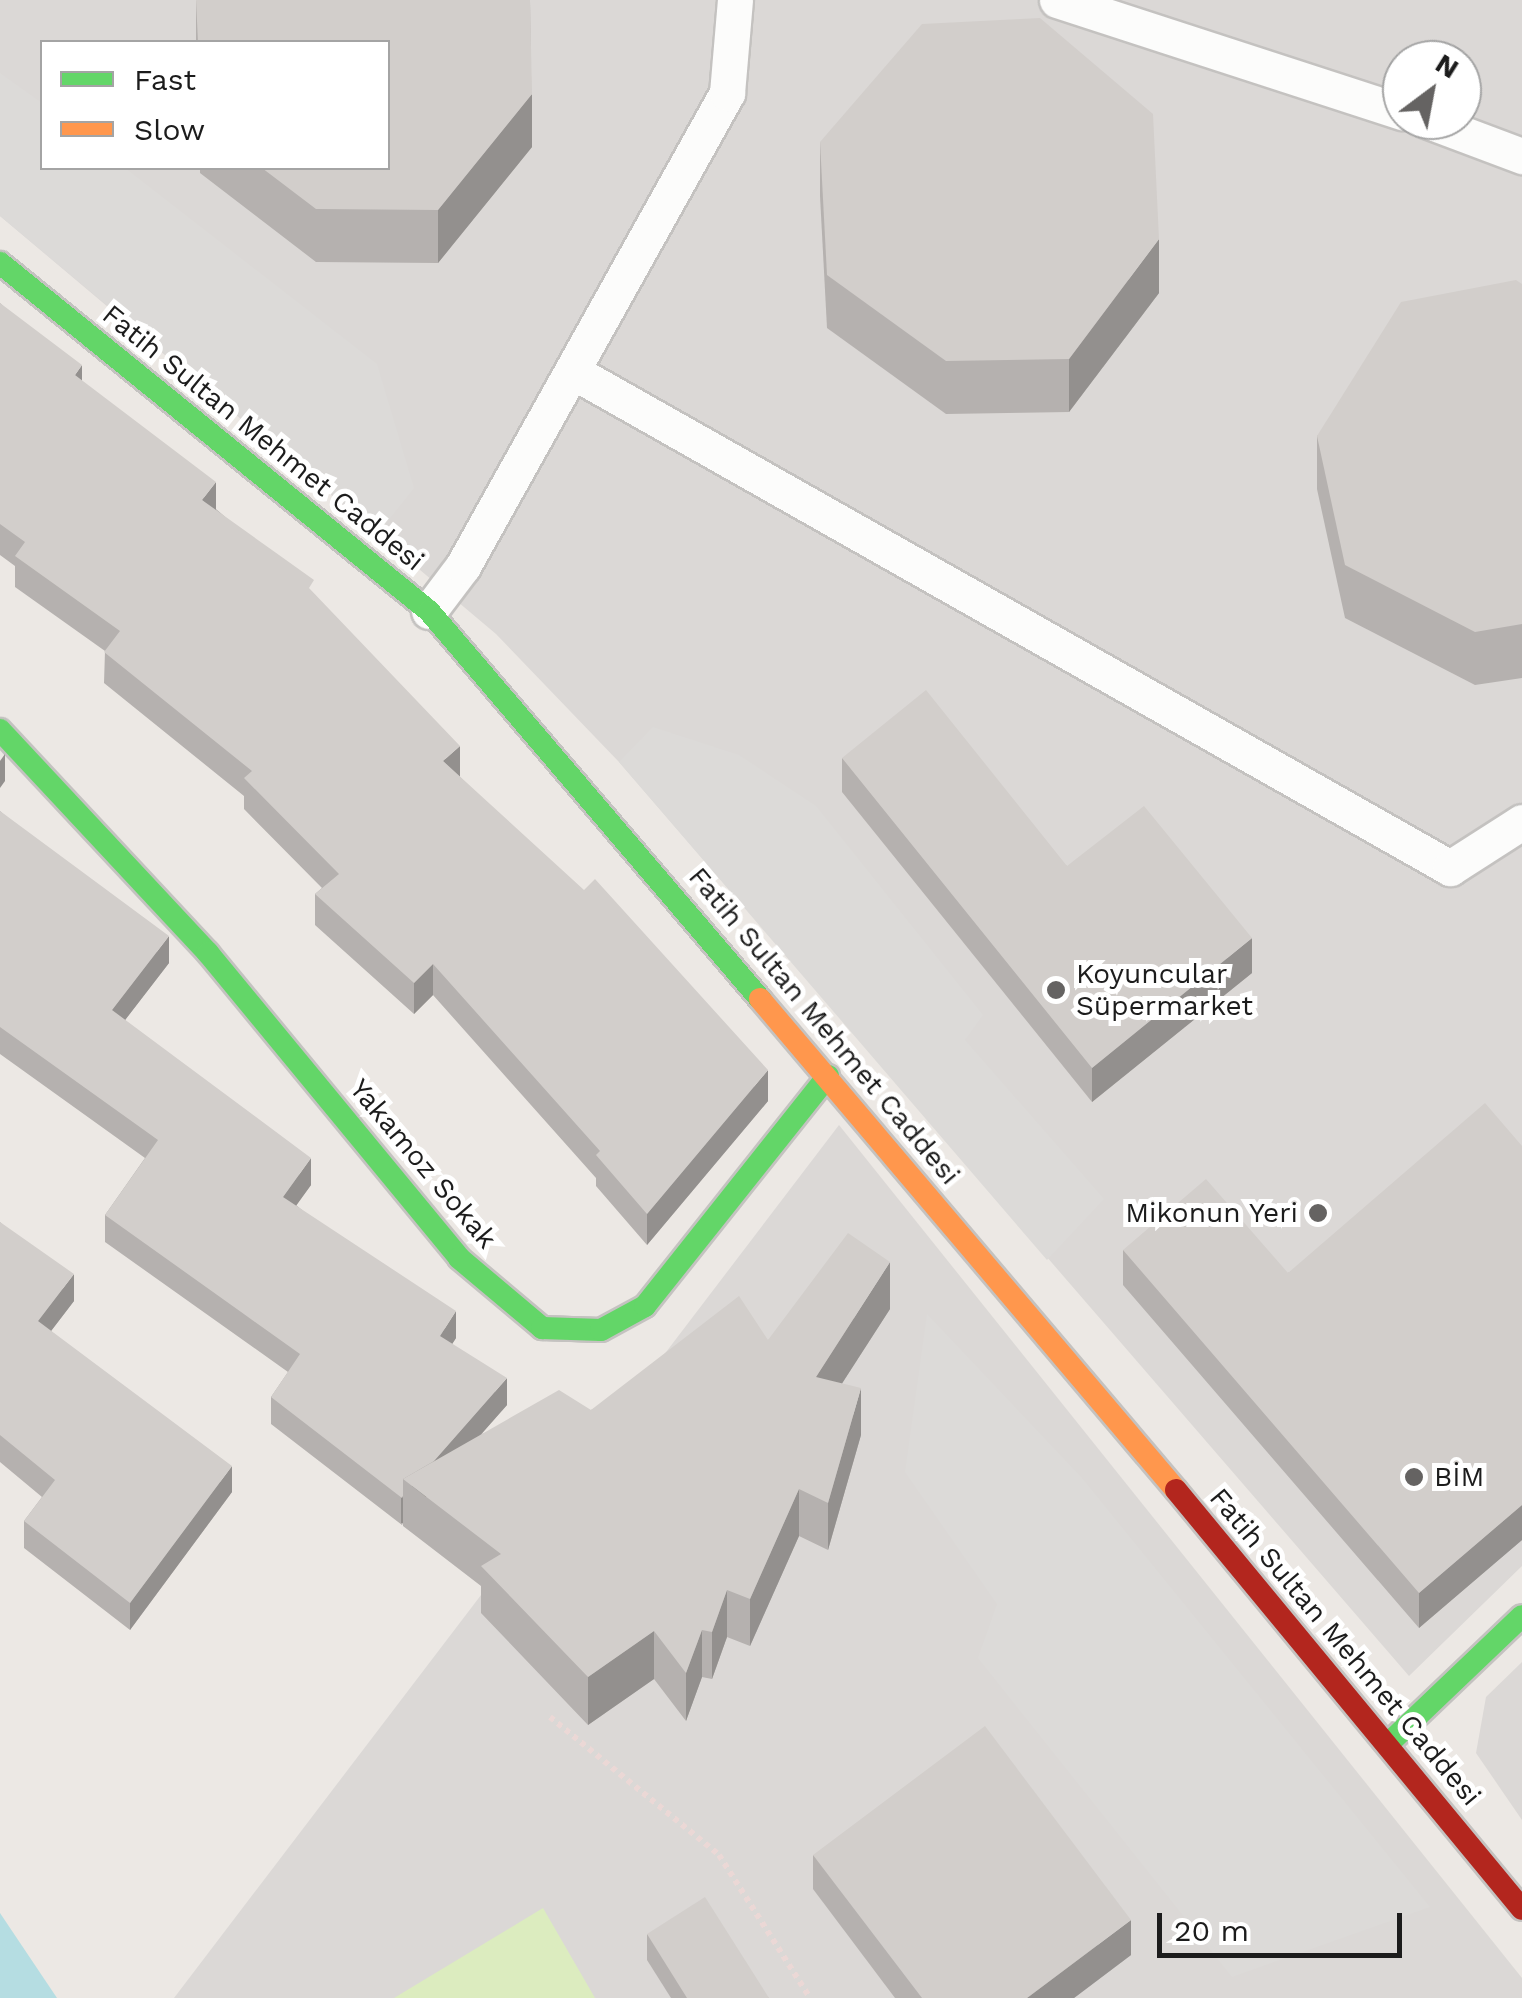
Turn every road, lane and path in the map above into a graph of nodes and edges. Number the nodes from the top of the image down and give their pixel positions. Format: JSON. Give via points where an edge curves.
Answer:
{"nodes":[{"id":1,"x":735,"y":0,"type":"edge"},
{"id":2,"x":1057,"y":0,"type":"edge"},
{"id":3,"x":1382,"y":106,"type":"edge"},
{"id":4,"x":1479,"y":140,"type":"edge"},
{"id":5,"x":1522,"y":156,"type":"edge"},
{"id":6,"x":0,"y":263,"type":"edge"},
{"id":7,"x":572,"y":370,"type":"junction"},
{"id":8,"x":429,"y":611,"type":"junction"},
{"id":9,"x":0,"y":730,"type":"edge"},
{"id":10,"x":1522,"y":822,"type":"edge"},
{"id":11,"x":828,"y":1076,"type":"junction"},
{"id":12,"x":1522,"y":1616,"type":"edge"},
{"id":13,"x":550,"y":1717,"type":"dead end"},
{"id":14,"x":1388,"y":1744,"type":"junction"},
{"id":15,"x":1522,"y":1909,"type":"edge"},
{"id":16,"x":810,"y":1998,"type":"edge"}],
"edges":[{"from":1,"to":7,"type":"lane","via":[[727,93]]},
{"from":2,"to":3,"type":"lane"},
{"from":4,"to":5,"type":"lane"},
{"from":6,"to":8,"type":"street","name":"Fatih Sultan Mehmet Caddesi"},
{"from":7,"to":8,"type":"lane","via":[[463,566]]},
{"from":7,"to":10,"type":"lane","via":[[1450,868]]},
{"from":8,"to":11,"type":"street","name":"Fatih Sultan Mehmet Caddesi"},
{"from":9,"to":11,"type":"street","name":"Yakamoz Sokak","via":[[208,953],[459,1258],[542,1328],[601,1330],[645,1306]]},
{"from":11,"to":14,"type":"street","name":"Fatih Sultan Mehmet Caddesi"},
{"from":12,"to":14,"type":"street"},
{"from":13,"to":16,"type":"path","via":[[720,1855]]},
{"from":14,"to":15,"type":"street","name":"Fatih Sultan Mehmet Caddesi"}]}
